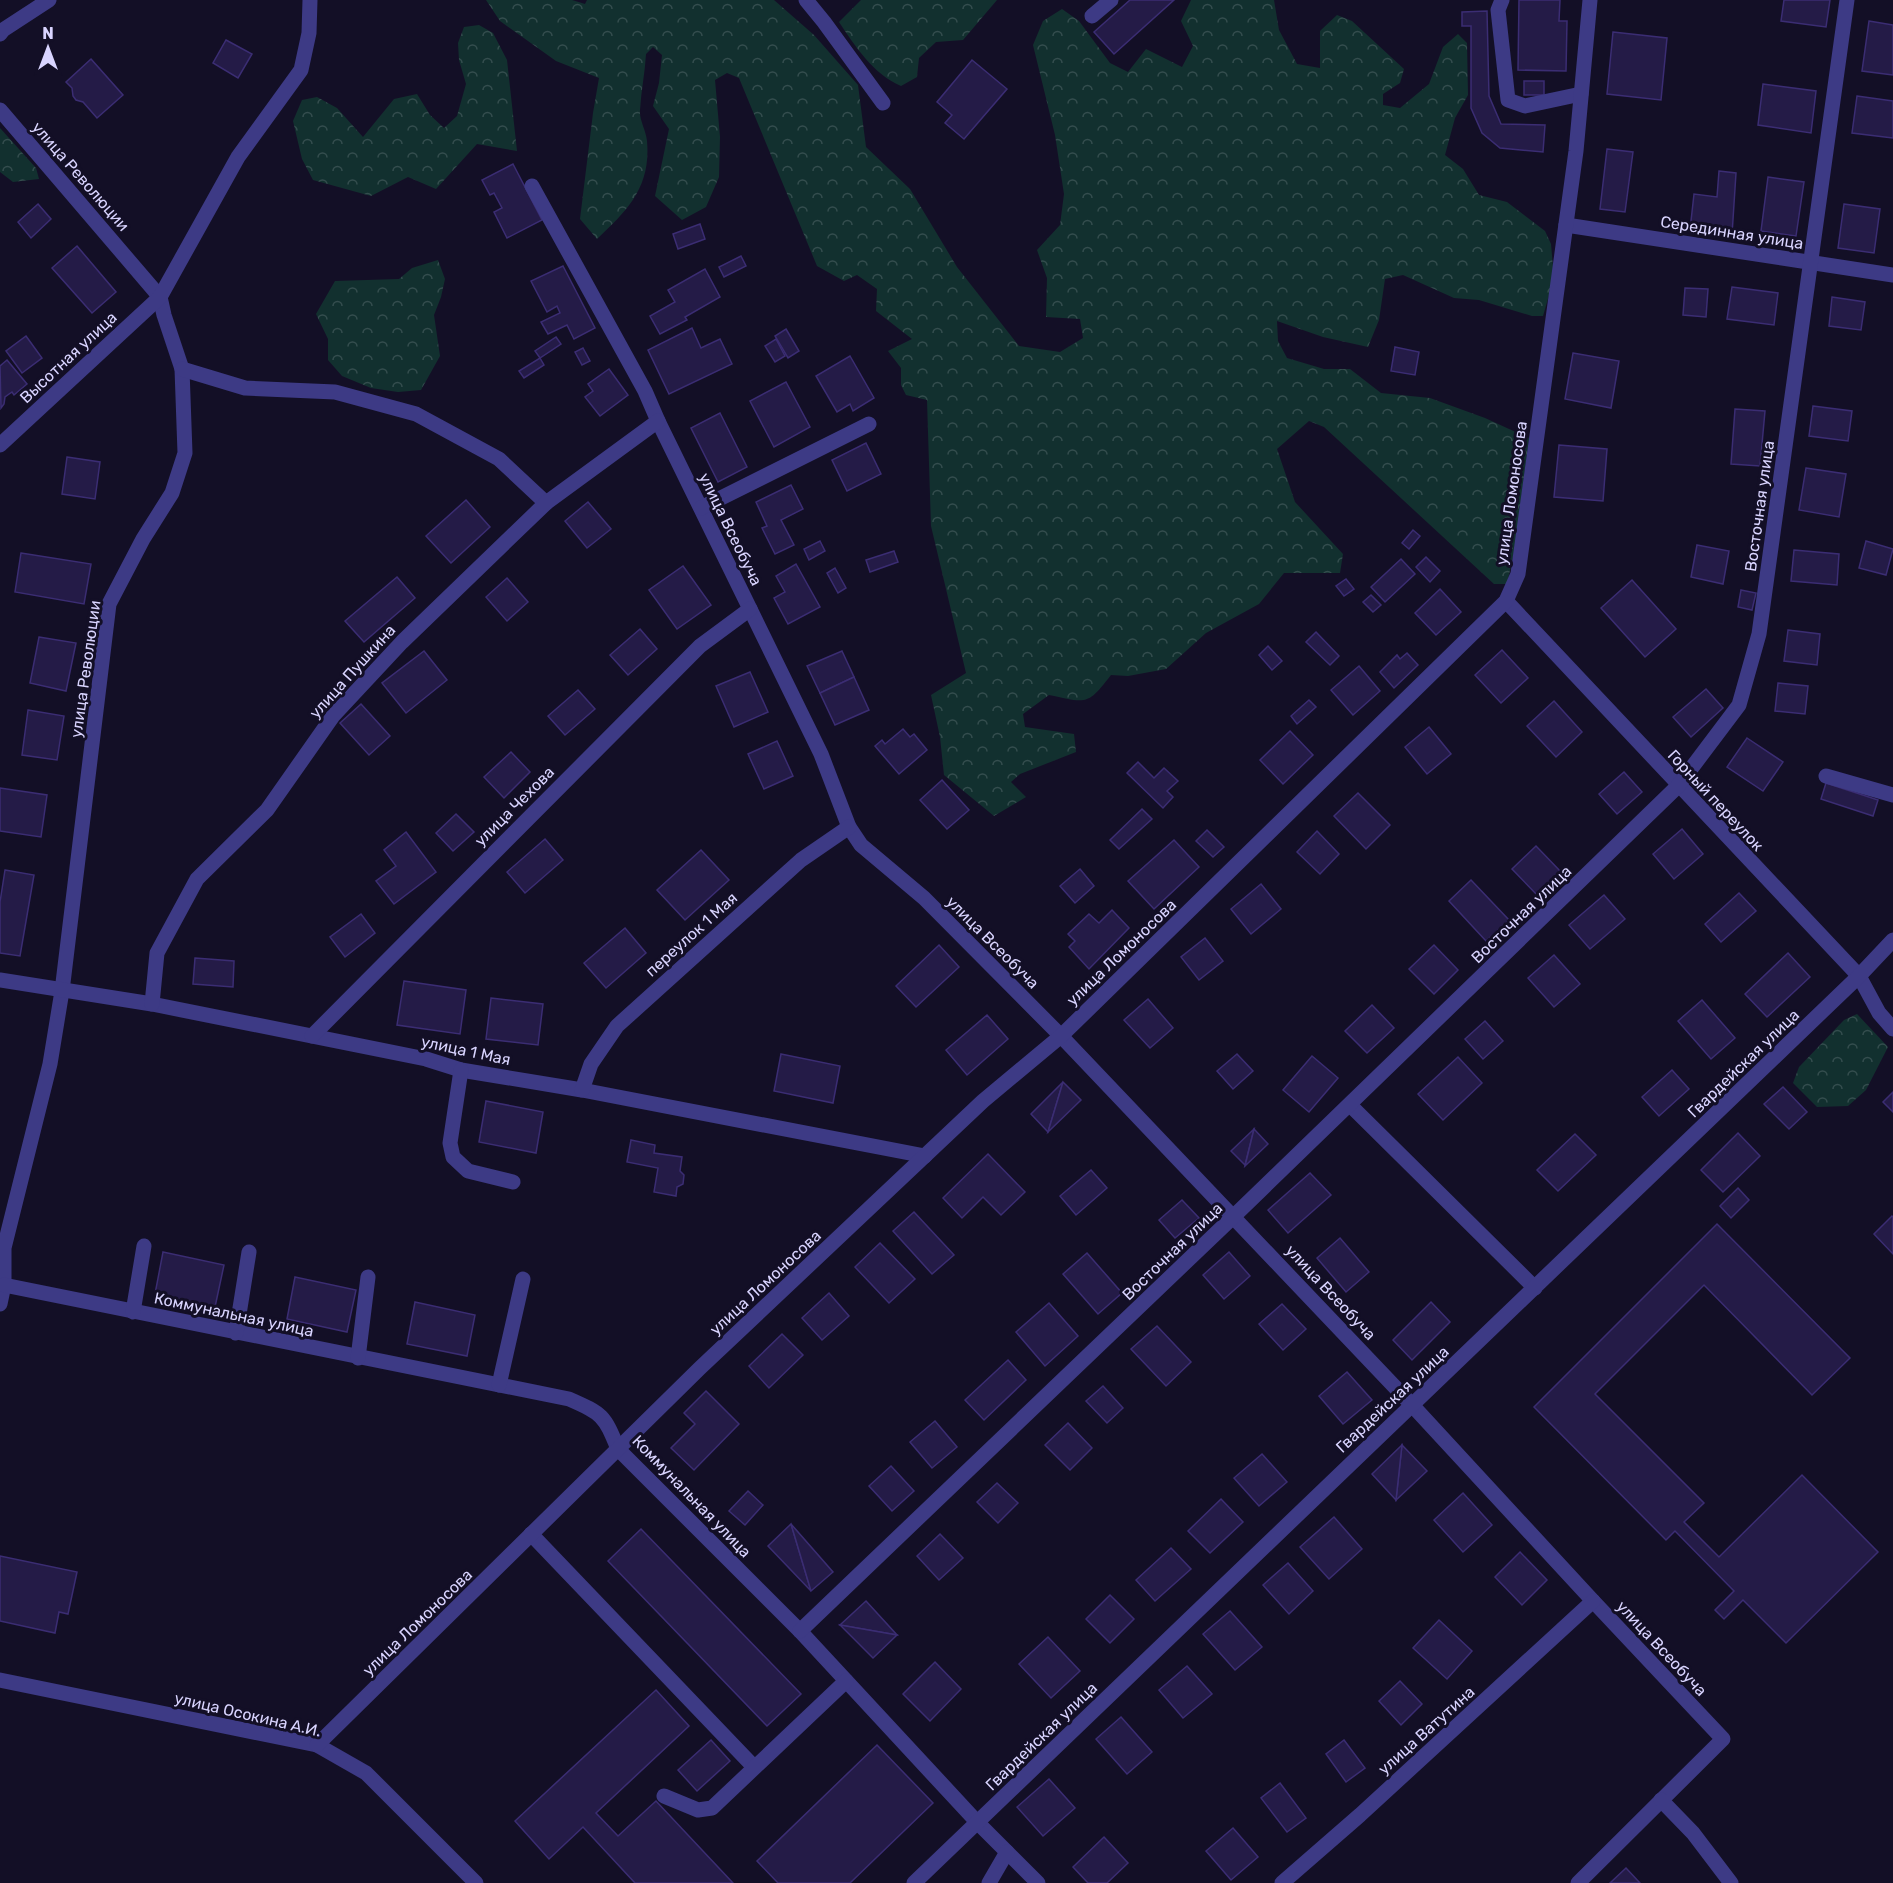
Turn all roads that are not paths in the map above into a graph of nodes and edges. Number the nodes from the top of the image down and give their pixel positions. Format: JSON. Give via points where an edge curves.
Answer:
{"nodes":[{"id":1,"x":49,"y":0,"type":"edge"},
{"id":2,"x":310,"y":0,"type":"edge"},
{"id":3,"x":806,"y":0,"type":"edge"},
{"id":4,"x":1111,"y":0,"type":"edge"},
{"id":5,"x":1502,"y":0,"type":"edge"},
{"id":6,"x":1590,"y":0,"type":"edge"},
{"id":7,"x":1847,"y":0,"type":"edge"},
{"id":8,"x":1092,"y":16,"type":"dead end"},
{"id":9,"x":0,"y":34,"type":"edge"},
{"id":10,"x":1581,"y":94,"type":"junction"},
{"id":11,"x":883,"y":103,"type":"dead end"},
{"id":12,"x":0,"y":110,"type":"edge"},
{"id":13,"x":532,"y":186,"type":"dead end"},
{"id":14,"x":1566,"y":225,"type":"junction"},
{"id":15,"x":1811,"y":262,"type":"junction"},
{"id":16,"x":1893,"y":275,"type":"edge"},
{"id":17,"x":160,"y":297,"type":"junction"},
{"id":18,"x":182,"y":369,"type":"junction"},
{"id":19,"x":658,"y":421,"type":"junction"},
{"id":20,"x":869,"y":424,"type":"dead end"},
{"id":21,"x":0,"y":445,"type":"edge"},
{"id":22,"x":546,"y":502,"type":"junction"},
{"id":23,"x":700,"y":508,"type":"junction"},
{"id":24,"x":1506,"y":601,"type":"junction"},
{"id":25,"x":750,"y":609,"type":"junction"},
{"id":26,"x":1826,"y":776,"type":"dead end"},
{"id":27,"x":1678,"y":786,"type":"junction"},
{"id":28,"x":1893,"y":795,"type":"edge"},
{"id":29,"x":849,"y":826,"type":"junction"},
{"id":30,"x":1893,"y":940,"type":"edge"},
{"id":31,"x":1859,"y":976,"type":"junction"},
{"id":32,"x":0,"y":980,"type":"edge"},
{"id":33,"x":62,"y":991,"type":"junction"},
{"id":34,"x":152,"y":1004,"type":"junction"},
{"id":35,"x":1893,"y":1029,"type":"edge"},
{"id":36,"x":312,"y":1036,"type":"junction"},
{"id":37,"x":1061,"y":1036,"type":"junction"},
{"id":38,"x":461,"y":1070,"type":"junction"},
{"id":39,"x":582,"y":1090,"type":"junction"},
{"id":40,"x":1350,"y":1105,"type":"junction"},
{"id":41,"x":925,"y":1156,"type":"junction"},
{"id":42,"x":513,"y":1182,"type":"dead end"},
{"id":43,"x":1234,"y":1216,"type":"junction"},
{"id":44,"x":5,"y":1225,"type":"edge"},
{"id":45,"x":144,"y":1246,"type":"dead end"},
{"id":46,"x":249,"y":1252,"type":"dead end"},
{"id":47,"x":368,"y":1277,"type":"dead end"},
{"id":48,"x":523,"y":1279,"type":"dead end"},
{"id":49,"x":4,"y":1285,"type":"junction"},
{"id":50,"x":1535,"y":1288,"type":"junction"},
{"id":51,"x":0,"y":1304,"type":"edge"},
{"id":52,"x":133,"y":1311,"type":"junction"},
{"id":53,"x":236,"y":1333,"type":"junction"},
{"id":54,"x":358,"y":1358,"type":"junction"},
{"id":55,"x":499,"y":1385,"type":"junction"},
{"id":56,"x":1412,"y":1405,"type":"junction"},
{"id":57,"x":618,"y":1449,"type":"junction"},
{"id":58,"x":531,"y":1534,"type":"junction"},
{"id":59,"x":1593,"y":1601,"type":"junction"},
{"id":60,"x":800,"y":1631,"type":"junction"},
{"id":61,"x":0,"y":1680,"type":"edge"},
{"id":62,"x":846,"y":1681,"type":"junction"},
{"id":63,"x":317,"y":1744,"type":"junction"},
{"id":64,"x":754,"y":1767,"type":"junction"},
{"id":65,"x":664,"y":1796,"type":"dead end"},
{"id":66,"x":1661,"y":1800,"type":"junction"},
{"id":67,"x":977,"y":1822,"type":"junction"},
{"id":68,"x":1007,"y":1852,"type":"junction"},
{"id":69,"x":476,"y":1883,"type":"edge"},
{"id":70,"x":914,"y":1883,"type":"edge"},
{"id":71,"x":989,"y":1883,"type":"edge"},
{"id":72,"x":1038,"y":1883,"type":"edge"},
{"id":73,"x":1282,"y":1883,"type":"edge"},
{"id":74,"x":1578,"y":1883,"type":"edge"},
{"id":75,"x":1731,"y":1883,"type":"edge"}],
"edges":[{"from":1,"to":9,"type":"street"},
{"from":2,"to":17,"type":"street","name":"Высотная улица","via":[[309,33],[301,70],[238,157]]},
{"from":3,"to":11,"type":"street"},
{"from":4,"to":8,"type":"street"},
{"from":5,"to":10,"type":"street","via":[[1498,10],[1508,100],[1525,106]]},
{"from":6,"to":10,"type":"street","name":"улица Ломоносова"},
{"from":7,"to":15,"type":"street","name":"Восточная улица"},
{"from":10,"to":14,"type":"street","name":"улица Ломоносова"},
{"from":12,"to":17,"type":"street","name":"улица Революции"},
{"from":13,"to":19,"type":"street","name":"улица Всеобуча"},
{"from":14,"to":15,"type":"street","name":"Серединная улица"},
{"from":14,"to":24,"type":"street","name":"улица Ломоносова","via":[[1518,574]]},
{"from":15,"to":16,"type":"street","name":"Серединная улица"},
{"from":15,"to":27,"type":"street","name":"Восточная улица","via":[[1759,634],[1739,705]]},
{"from":17,"to":18,"type":"street","name":"улица Революции"},
{"from":17,"to":21,"type":"street","name":"Высотная улица"},
{"from":18,"to":22,"type":"street","via":[[245,388],[335,392],[416,414],[499,459]]},
{"from":18,"to":33,"type":"street","name":"улица Революции","via":[[185,453],[179,473],[172,493],[109,604]]},
{"from":19,"to":22,"type":"street","name":"улица Пушкина"},
{"from":19,"to":23,"type":"street","name":"улица Всеобуча"},
{"from":20,"to":23,"type":"street"},
{"from":22,"to":34,"type":"street","name":"улица Пушкина","via":[[402,642],[333,716],[267,810],[197,879],[157,953]]},
{"from":23,"to":25,"type":"street","name":"улица Всеобуча"},
{"from":24,"to":27,"type":"street","name":"Горный переулок"},
{"from":24,"to":37,"type":"street","name":"улица Ломоносова"},
{"from":25,"to":29,"type":"street","name":"улица Всеобуча","via":[[821,754]]},
{"from":25,"to":36,"type":"street","name":"улица Чехова","via":[[700,646]]},
{"from":26,"to":28,"type":"street"},
{"from":27,"to":31,"type":"street","name":"Горный переулок"},
{"from":27,"to":40,"type":"street","name":"Восточная улица"},
{"from":29,"to":37,"type":"street","name":"улица Всеобуча","via":[[861,845],[924,898]]},
{"from":29,"to":39,"type":"street","name":"переулок 1 Мая","via":[[801,860],[617,1026],[591,1064]]},
{"from":30,"to":31,"type":"street","name":"Гвардейская улица"},
{"from":31,"to":35,"type":"street","name":"Горный переулок","via":[[1879,1013]]},
{"from":31,"to":50,"type":"street","name":"Гвардейская улица"},
{"from":32,"to":33,"type":"street","name":"улица 1 Мая"},
{"from":33,"to":34,"type":"street","name":"улица 1 Мая"},
{"from":33,"to":44,"type":"street","name":"улица Революции","via":[[50,1064]]},
{"from":34,"to":36,"type":"street","name":"улица 1 Мая"},
{"from":36,"to":38,"type":"street","name":"улица 1 Мая"},
{"from":37,"to":41,"type":"street","name":"улица Ломоносова"},
{"from":37,"to":43,"type":"street","name":"улица Всеобуча"},
{"from":38,"to":39,"type":"street","name":"улица 1 Мая"},
{"from":38,"to":42,"type":"street","via":[[450,1143],[453,1157],[468,1171]]},
{"from":39,"to":41,"type":"street","name":"улица 1 Мая"},
{"from":40,"to":43,"type":"street","name":"Восточная улица"},
{"from":40,"to":50,"type":"street"},
{"from":41,"to":57,"type":"street","name":"улица Ломоносова"},
{"from":43,"to":56,"type":"street","name":"улица Всеобуча"},
{"from":43,"to":60,"type":"street","name":"Восточная улица"},
{"from":44,"to":49,"type":"street","name":"улица Революции"},
{"from":45,"to":52,"type":"street"},
{"from":46,"to":53,"type":"street"},
{"from":47,"to":54,"type":"street"},
{"from":48,"to":55,"type":"street"},
{"from":49,"to":51,"type":"street","name":"улица Революции"},
{"from":49,"to":52,"type":"street","name":"Коммунальная улица"},
{"from":50,"to":56,"type":"street","name":"Гвардейская улица"},
{"from":52,"to":53,"type":"street","name":"Коммунальная улица"},
{"from":53,"to":54,"type":"street","name":"Коммунальная улица"},
{"from":54,"to":55,"type":"street","name":"Коммунальная улица"},
{"from":55,"to":57,"type":"street","name":"Коммунальная улица","via":[[569,1399],[593,1409],[606,1420]]},
{"from":56,"to":59,"type":"street","name":"улица Всеобуча"},
{"from":56,"to":67,"type":"street","name":"Гвардейская улица"},
{"from":57,"to":58,"type":"street","name":"улица Ломоносова"},
{"from":57,"to":60,"type":"street","name":"Коммунальная улица"},
{"from":58,"to":63,"type":"street","name":"улица Ломоносова"},
{"from":58,"to":64,"type":"street"},
{"from":59,"to":66,"type":"street","name":"улица Всеобуча","via":[[1723,1738]]},
{"from":59,"to":73,"type":"street","name":"улица Ватутина"},
{"from":60,"to":62,"type":"street","name":"Коммунальная улица"},
{"from":61,"to":63,"type":"street","name":"улица Осокина А.И."},
{"from":62,"to":64,"type":"street"},
{"from":62,"to":67,"type":"street","name":"Коммунальная улица"},
{"from":63,"to":69,"type":"street","name":"улица Осокина А.И.","via":[[366,1773]]},
{"from":64,"to":65,"type":"street","via":[[712,1808],[698,1810]]},
{"from":66,"to":74,"type":"street"},
{"from":66,"to":75,"type":"street","via":[[1693,1833]]},
{"from":67,"to":68,"type":"street","name":"Коммунальная улица"},
{"from":67,"to":70,"type":"street","name":"Гвардейская улица"},
{"from":68,"to":71,"type":"street"},
{"from":68,"to":72,"type":"street","name":"Коммунальная улица"}]}
